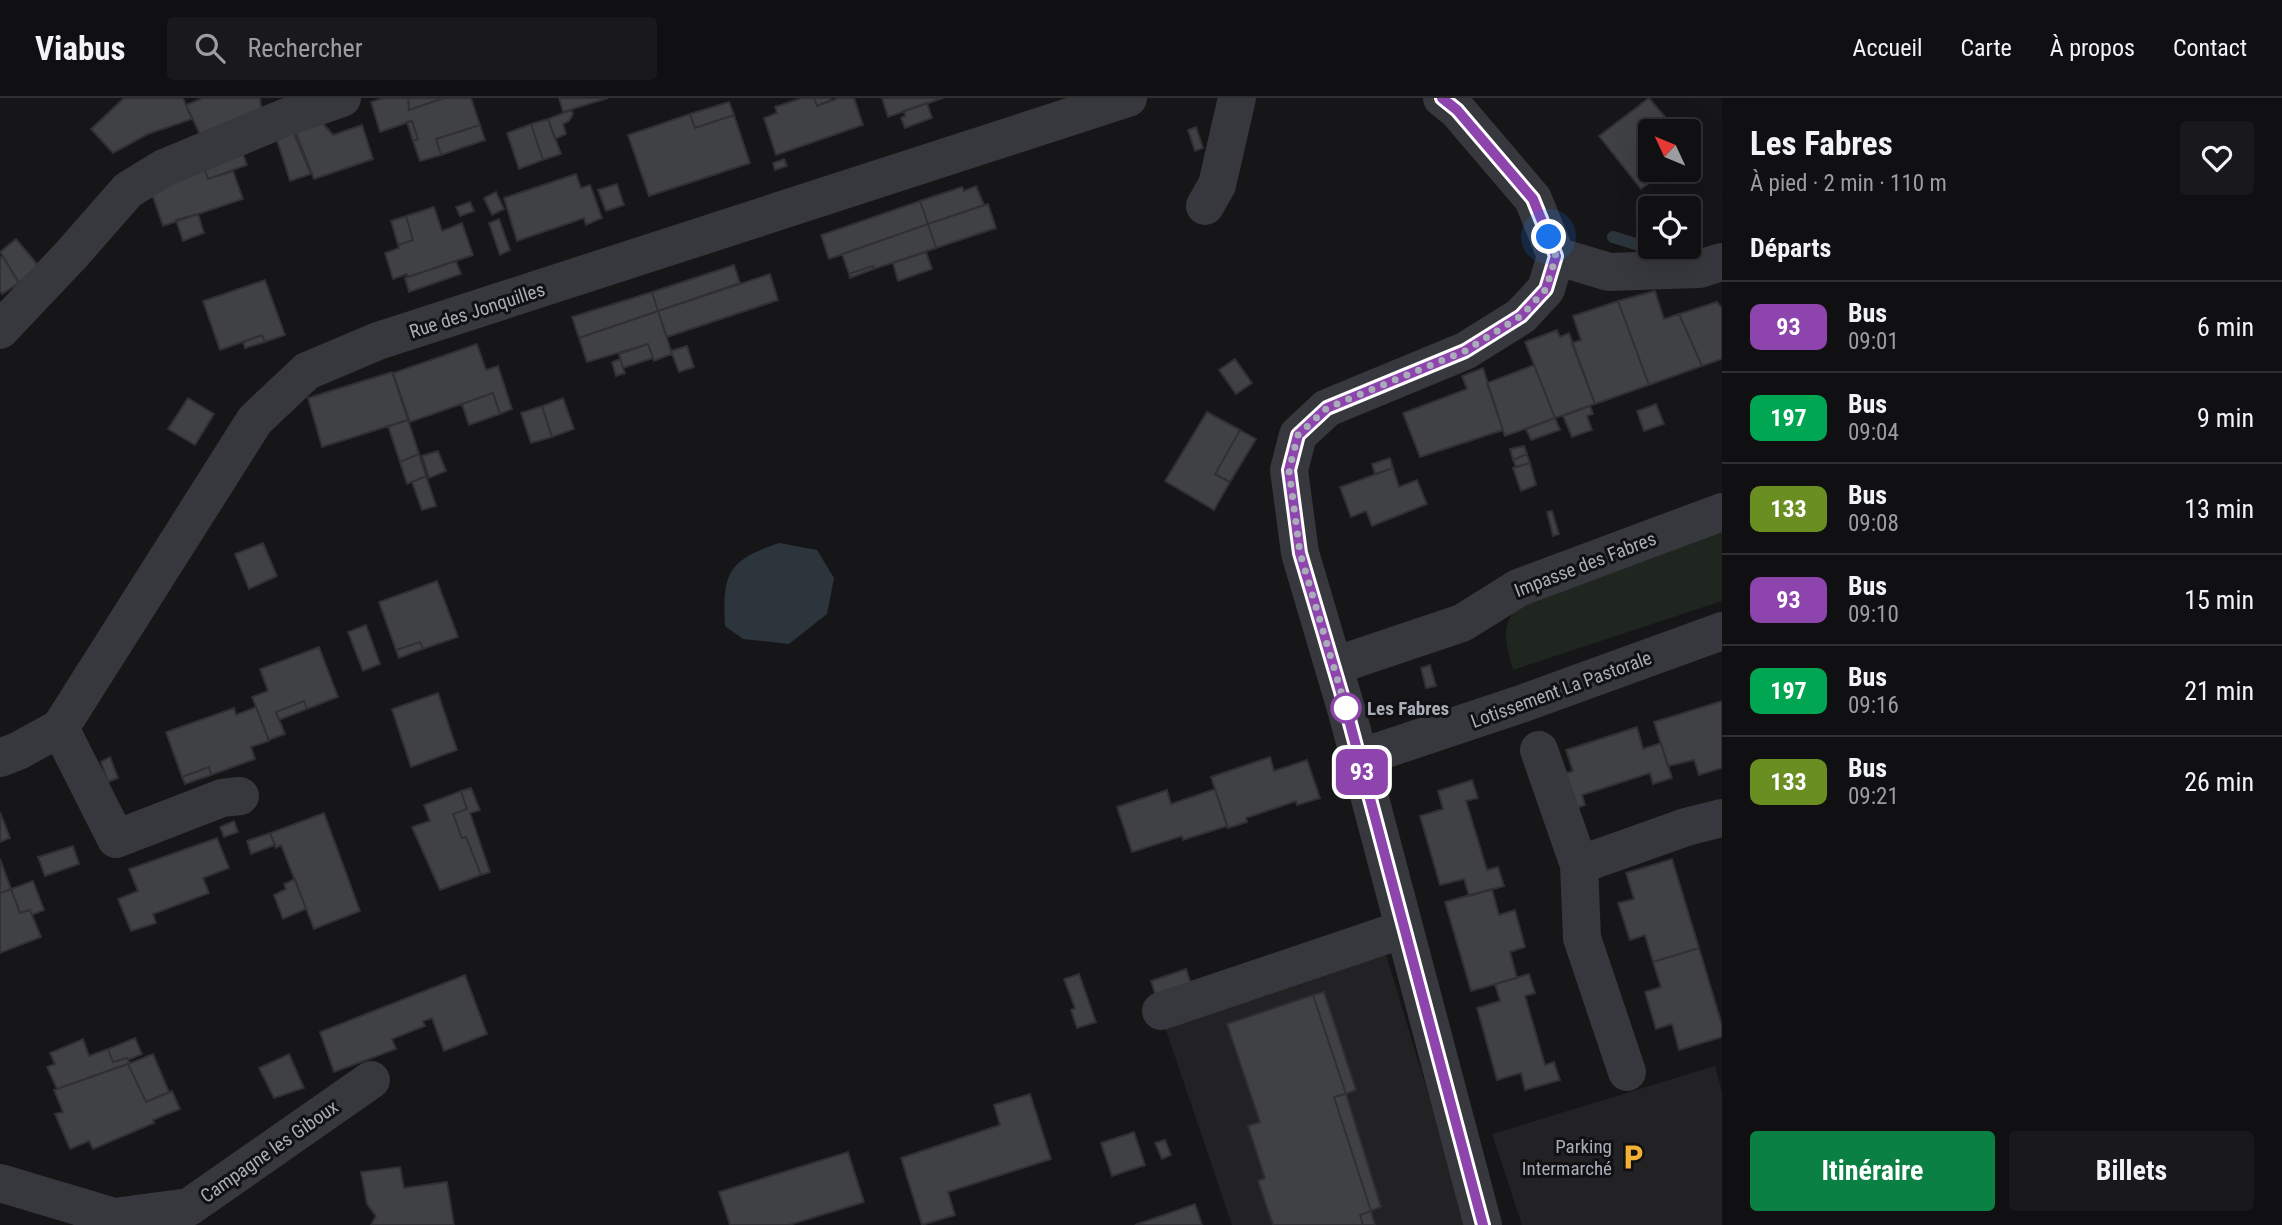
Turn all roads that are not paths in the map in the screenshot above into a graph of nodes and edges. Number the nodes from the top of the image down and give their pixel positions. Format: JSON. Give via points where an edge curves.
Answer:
{"nodes":[{"id":1,"x":342,"y":98,"type":"edge"},
{"id":2,"x":1128,"y":98,"type":"edge"},
{"id":3,"x":1237,"y":98,"type":"edge"},
{"id":4,"x":1442,"y":98,"type":"edge"},
{"id":5,"x":1205,"y":206,"type":"dead end"},
{"id":6,"x":1556,"y":256,"type":"junction"},
{"id":7,"x":1722,"y":262,"type":"edge"},
{"id":8,"x":0,"y":330,"type":"edge"},
{"id":9,"x":1722,"y":512,"type":"edge"},
{"id":10,"x":1722,"y":631,"type":"edge"},
{"id":11,"x":1334,"y":666,"type":"junction"},
{"id":12,"x":60,"y":728,"type":"junction"},
{"id":13,"x":1539,"y":750,"type":"dead end"},
{"id":14,"x":0,"y":758,"type":"edge"},
{"id":15,"x":1359,"y":758,"type":"junction"},
{"id":16,"x":240,"y":796,"type":"dead end"},
{"id":17,"x":1722,"y":818,"type":"edge"},
{"id":18,"x":1579,"y":865,"type":"junction"},
{"id":19,"x":1404,"y":929,"type":"junction"},
{"id":20,"x":1161,"y":1011,"type":"dead end"},
{"id":21,"x":1627,"y":1072,"type":"dead end"},
{"id":22,"x":371,"y":1080,"type":"dead end"},
{"id":23,"x":0,"y":1183,"type":"edge"},
{"id":24,"x":1483,"y":1225,"type":"edge"}],
"edges":[{"from":1,"to":8,"type":"street","via":[[164,169],[128,190]]},
{"from":2,"to":12,"type":"street","name":"Rue des Jonquilles","via":[[378,341],[307,371],[255,420]]},
{"from":3,"to":5,"type":"street","via":[[1217,185]]},
{"from":4,"to":6,"type":"street","via":[[1533,199]]},
{"from":6,"to":7,"type":"street","via":[[1609,272],[1699,269]]},
{"from":6,"to":11,"type":"street","via":[[1546,289],[1521,316],[1465,351],[1327,408],[1298,435],[1289,470],[1300,553]]},
{"from":9,"to":11,"type":"street","name":"Impasse des Fabres","via":[[1518,588],[1462,623]]},
{"from":10,"to":15,"type":"street","name":"Lotissement La Pastorale"},
{"from":11,"to":15,"type":"street"},
{"from":12,"to":14,"type":"street","name":"Rue des Jonquilles"},
{"from":12,"to":16,"type":"street","via":[[116,838],[222,798]]},
{"from":13,"to":18,"type":"street"},
{"from":15,"to":19,"type":"street"},
{"from":17,"to":18,"type":"street"},
{"from":18,"to":21,"type":"street","via":[[1582,938]]},
{"from":19,"to":20,"type":"street"},
{"from":19,"to":24,"type":"street"},
{"from":22,"to":23,"type":"street","name":"Campagne les Giboux","via":[[189,1207],[114,1217]]}]}
